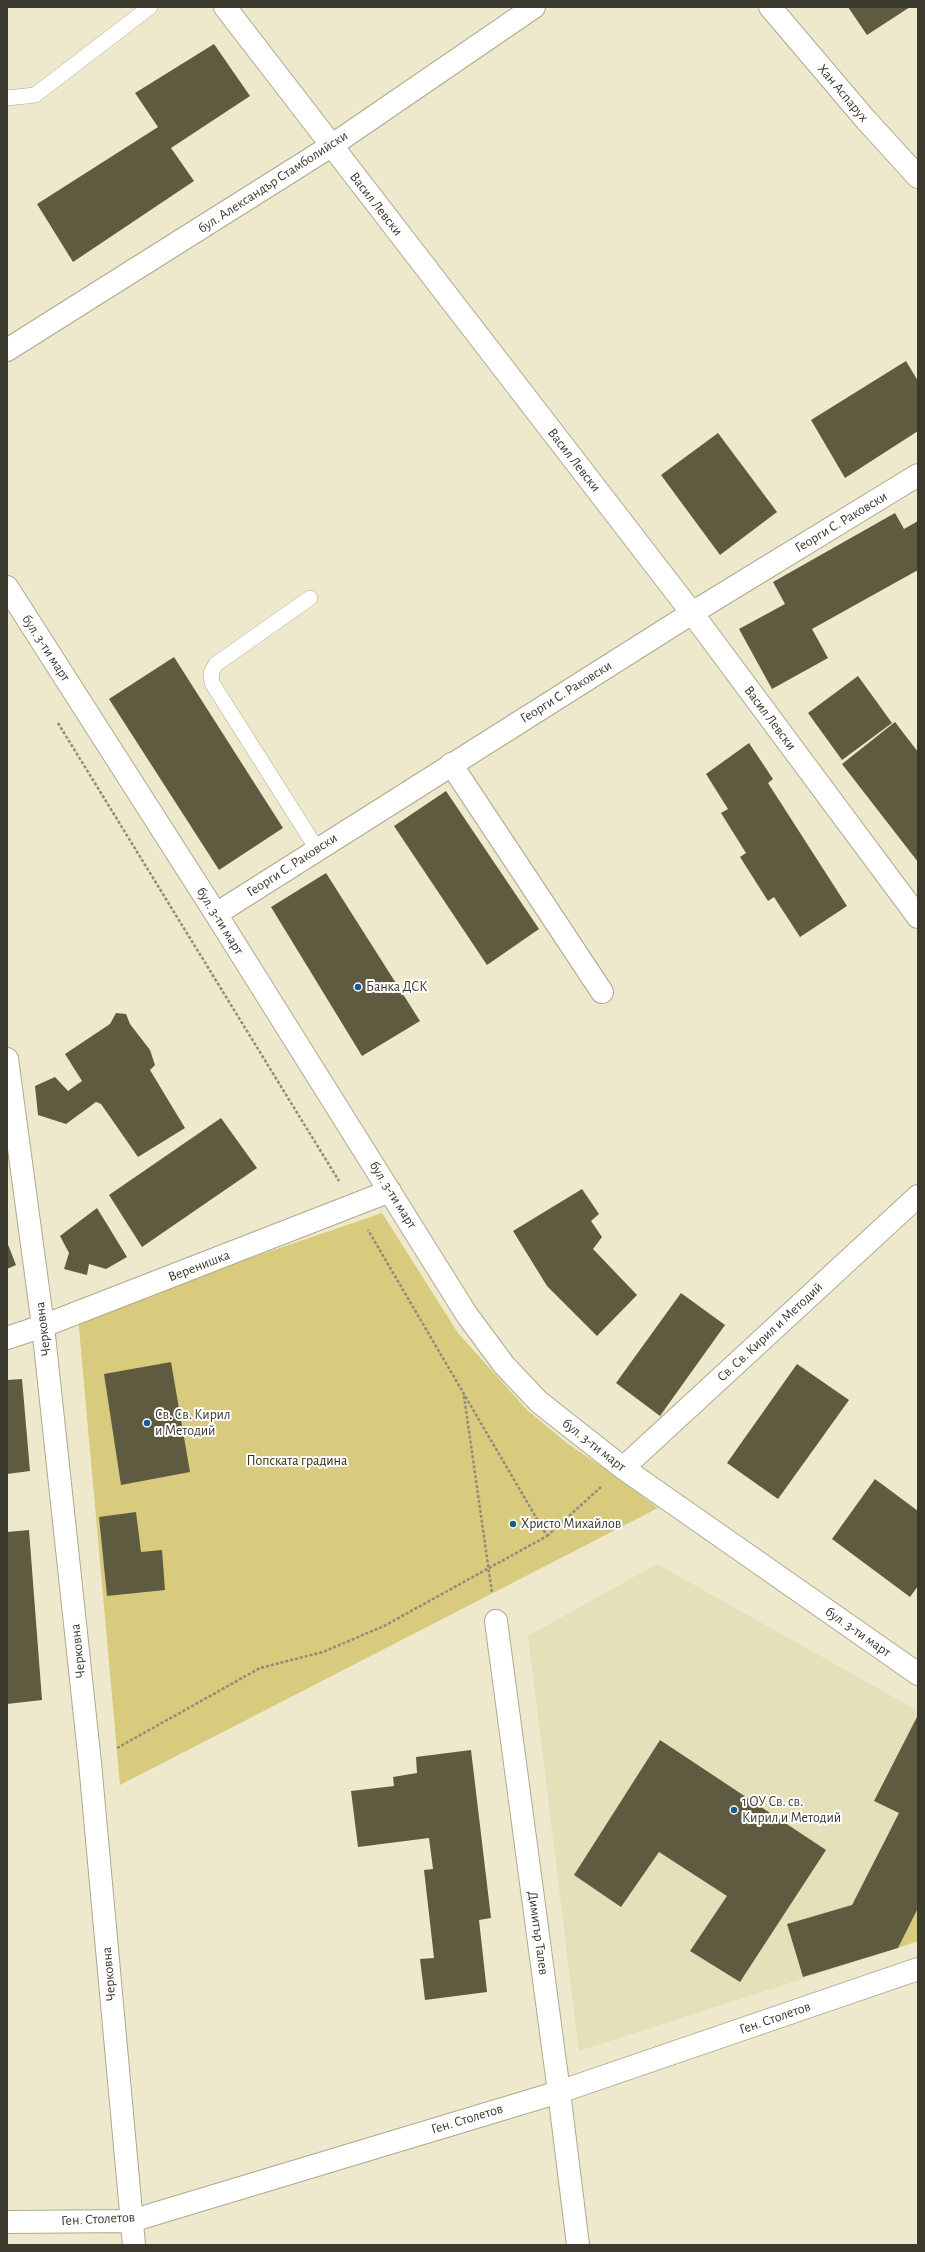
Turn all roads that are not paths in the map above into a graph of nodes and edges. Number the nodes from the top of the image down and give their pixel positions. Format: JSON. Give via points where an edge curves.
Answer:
{"nodes":[{"id":1,"x":150,"y":7,"type":"edge"},
{"id":2,"x":225,"y":7,"type":"edge"},
{"id":3,"x":534,"y":7,"type":"edge"},
{"id":4,"x":770,"y":7,"type":"edge"},
{"id":5,"x":7,"y":98,"type":"edge"},
{"id":6,"x":331,"y":146,"type":"junction"},
{"id":7,"x":918,"y":178,"type":"edge"},
{"id":8,"x":7,"y":350,"type":"edge"},
{"id":9,"x":918,"y":475,"type":"edge"},
{"id":10,"x":7,"y":587,"type":"edge"},
{"id":11,"x":310,"y":598,"type":"dead end"},
{"id":12,"x":692,"y":613,"type":"junction"},
{"id":13,"x":451,"y":764,"type":"junction"},
{"id":14,"x":317,"y":849,"type":"junction"},
{"id":15,"x":216,"y":914,"type":"junction"},
{"id":16,"x":918,"y":917,"type":"edge"},
{"id":17,"x":602,"y":992,"type":"dead end"},
{"id":18,"x":7,"y":1059,"type":"edge"},
{"id":19,"x":390,"y":1191,"type":"junction"},
{"id":20,"x":918,"y":1196,"type":"edge"},
{"id":21,"x":43,"y":1326,"type":"junction"},
{"id":22,"x":7,"y":1338,"type":"edge"},
{"id":23,"x":622,"y":1468,"type":"junction"},
{"id":24,"x":496,"y":1621,"type":"road end"},
{"id":25,"x":918,"y":1674,"type":"edge"},
{"id":26,"x":918,"y":1969,"type":"edge"},
{"id":27,"x":559,"y":2092,"type":"junction"},
{"id":28,"x":131,"y":2220,"type":"junction"},
{"id":29,"x":7,"y":2222,"type":"edge"},
{"id":30,"x":134,"y":2245,"type":"edge"},
{"id":31,"x":578,"y":2245,"type":"edge"}],
"edges":[{"from":1,"to":5,"type":"lane","via":[[35,95]]},
{"from":2,"to":6,"type":"street","name":"Васил Левски"},
{"from":3,"to":6,"type":"street","name":"бул. Александър Стамболийски"},
{"from":4,"to":7,"type":"street","name":"Хан Аспарух"},
{"from":6,"to":8,"type":"street","name":"бул. Александър Стамболийски"},
{"from":6,"to":12,"type":"street","name":"Васил Левски"},
{"from":9,"to":12,"type":"street","name":"Георги С. Раковски"},
{"from":10,"to":15,"type":"street","name":"бул. 3-ти март"},
{"from":11,"to":14,"type":"lane","via":[[216,664],[211,673],[212,683]]},
{"from":12,"to":13,"type":"street","name":"Георги С. Раковски"},
{"from":12,"to":16,"type":"street","name":"Васил Левски"},
{"from":13,"to":14,"type":"street","name":"Георги С. Раковски"},
{"from":13,"to":17,"type":"street"},
{"from":14,"to":15,"type":"street","name":"Георги С. Раковски"},
{"from":15,"to":19,"type":"street","name":"бул. 3-ти март"},
{"from":18,"to":21,"type":"street","name":"Черковна"},
{"from":19,"to":21,"type":"street","name":"Веренишка"},
{"from":19,"to":23,"type":"street","name":"бул. 3-ти март","via":[[467,1315],[504,1365],[538,1402]]},
{"from":20,"to":23,"type":"street","name":"Св. Св. Кирил и Методий"},
{"from":21,"to":22,"type":"street","name":"Веренишка"},
{"from":21,"to":28,"type":"street","name":"Черковна","via":[[90,1763]]},
{"from":23,"to":25,"type":"street","name":"бул. 3-ти март"},
{"from":24,"to":27,"type":"street","name":"Димитър Талев"},
{"from":26,"to":27,"type":"street","name":"Ген. Столетов"},
{"from":27,"to":28,"type":"street","name":"Ген. Столетов"},
{"from":27,"to":31,"type":"street","name":"Димитър Талев"},
{"from":28,"to":29,"type":"street","name":"Ген. Столетов"},
{"from":28,"to":30,"type":"street","name":"Черковна"}]}
